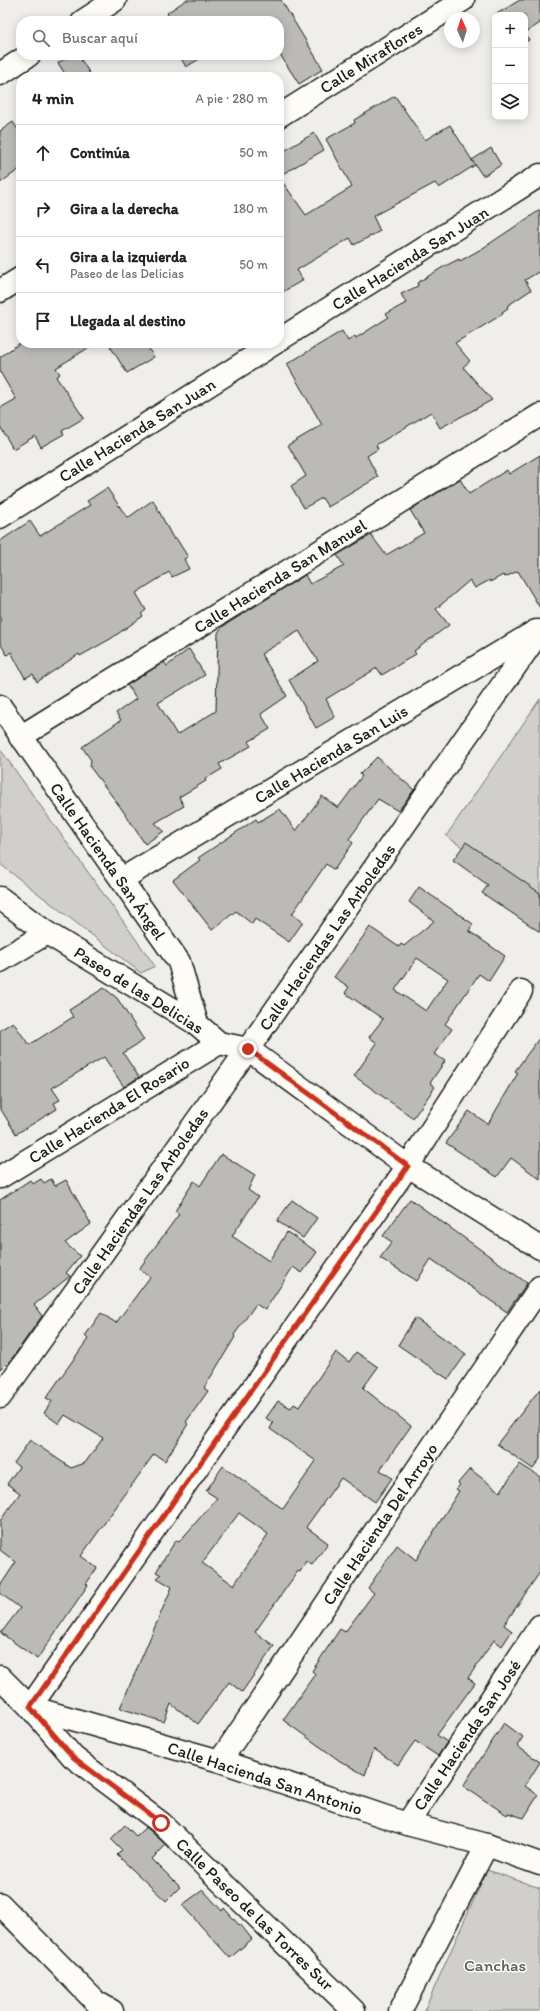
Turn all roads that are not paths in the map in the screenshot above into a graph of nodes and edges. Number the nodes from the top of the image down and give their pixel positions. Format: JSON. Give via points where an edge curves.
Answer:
{"nodes":[{"id":1,"x":116,"y":0,"type":"edge"},
{"id":2,"x":463,"y":0,"type":"edge"},
{"id":3,"x":90,"y":16,"type":"edge"},
{"id":4,"x":21,"y":60,"type":"edge"},
{"id":5,"x":0,"y":74,"type":"edge"},
{"id":6,"x":284,"y":113,"type":"edge"},
{"id":7,"x":540,"y":175,"type":"edge"},
{"id":8,"x":16,"y":281,"type":"edge"},
{"id":9,"x":0,"y":291,"type":"edge"},
{"id":10,"x":284,"y":337,"type":"edge"},
{"id":11,"x":267,"y":348,"type":"edge"},
{"id":12,"x":540,"y":415,"type":"edge"},
{"id":13,"x":0,"y":517,"type":"edge"},
{"id":14,"x":540,"y":630,"type":"edge"},
{"id":15,"x":0,"y":706,"type":"edge"},
{"id":16,"x":20,"y":737,"type":"junction"},
{"id":17,"x":122,"y":879,"type":"junction"},
{"id":18,"x":0,"y":898,"type":"edge"},
{"id":19,"x":47,"y":933,"type":"junction"},
{"id":20,"x":0,"y":961,"type":"edge"},
{"id":21,"x":521,"y":991,"type":"dead end"},
{"id":22,"x":197,"y":1024,"type":"junction"},
{"id":23,"x":219,"y":1043,"type":"junction"},
{"id":24,"x":248,"y":1049,"type":"junction"},
{"id":25,"x":408,"y":1166,"type":"junction"},
{"id":26,"x":0,"y":1177,"type":"edge"},
{"id":27,"x":540,"y":1248,"type":"edge"},
{"id":28,"x":540,"y":1287,"type":"edge"},
{"id":29,"x":23,"y":1366,"type":"junction"},
{"id":30,"x":0,"y":1379,"type":"edge"},
{"id":31,"x":0,"y":1397,"type":"edge"},
{"id":32,"x":540,"y":1626,"type":"edge"},
{"id":33,"x":0,"y":1677,"type":"edge"},
{"id":34,"x":30,"y":1707,"type":"junction"},
{"id":35,"x":220,"y":1761,"type":"junction"},
{"id":36,"x":407,"y":1824,"type":"junction"},
{"id":37,"x":487,"y":1845,"type":"junction"},
{"id":38,"x":540,"y":1864,"type":"edge"},
{"id":39,"x":0,"y":1904,"type":"edge"},
{"id":40,"x":112,"y":2011,"type":"edge"},
{"id":41,"x":354,"y":2011,"type":"edge"},
{"id":42,"x":400,"y":2011,"type":"edge"}],
"edges":[{"from":1,"to":3,"type":"street"},
{"from":2,"to":6,"type":"street","name":"Calle Miraflores"},
{"from":4,"to":5,"type":"street"},
{"from":7,"to":10,"type":"street","name":"Calle Hacienda San Juan"},
{"from":8,"to":9,"type":"street"},
{"from":11,"to":13,"type":"street","name":"Calle Hacienda San Juan"},
{"from":12,"to":16,"type":"street","name":"Calle Hacienda San Manuel"},
{"from":14,"to":17,"type":"street","name":"Calle Hacienda San Luis"},
{"from":14,"to":24,"type":"street","name":"Calle Haciendas Las Arboledas"},
{"from":15,"to":16,"type":"street","name":"Calle Hacienda San Ángel"},
{"from":16,"to":17,"type":"street","name":"Calle Hacienda San Ángel"},
{"from":17,"to":22,"type":"street","name":"Calle Hacienda San Ángel","via":[[179,962]]},
{"from":18,"to":19,"type":"street","name":"Paseo de las Delicias"},
{"from":19,"to":20,"type":"street"},
{"from":19,"to":22,"type":"street","name":"Paseo de las Delicias"},
{"from":21,"to":25,"type":"street"},
{"from":22,"to":23,"type":"street","name":"Paseo de las Delicias"},
{"from":23,"to":24,"type":"street","name":"Paseo de las Delicias"},
{"from":23,"to":26,"type":"street","name":"Calle Hacienda El Rosario"},
{"from":24,"to":25,"type":"street","name":"Paseo de las Delicias"},
{"from":24,"to":29,"type":"street","name":"Calle Haciendas Las Arboledas"},
{"from":25,"to":27,"type":"street","name":"Paseo de las Delicias"},
{"from":25,"to":34,"type":"street"},
{"from":28,"to":35,"type":"street","name":"Calle Hacienda Del Arroyo"},
{"from":29,"to":30,"type":"street"},
{"from":29,"to":31,"type":"street","name":"Calle Haciendas Las Arboledas"},
{"from":32,"to":36,"type":"street","name":"Calle Hacienda San José"},
{"from":33,"to":34,"type":"street","name":"Calle Hacienda San Antonio"},
{"from":34,"to":35,"type":"street","name":"Calle Hacienda San Antonio"},
{"from":34,"to":41,"type":"street","name":"Calle Paseo de las Torres Sur","via":[[73,1757],[161,1823]]},
{"from":35,"to":36,"type":"street","name":"Calle Hacienda San Antonio"},
{"from":36,"to":37,"type":"street","name":"Calle Hacienda San Antonio"},
{"from":37,"to":38,"type":"street","name":"Calle Hacienda San Antonio"},
{"from":37,"to":42,"type":"street"},
{"from":39,"to":40,"type":"street","via":[[96,2002]]}]}
